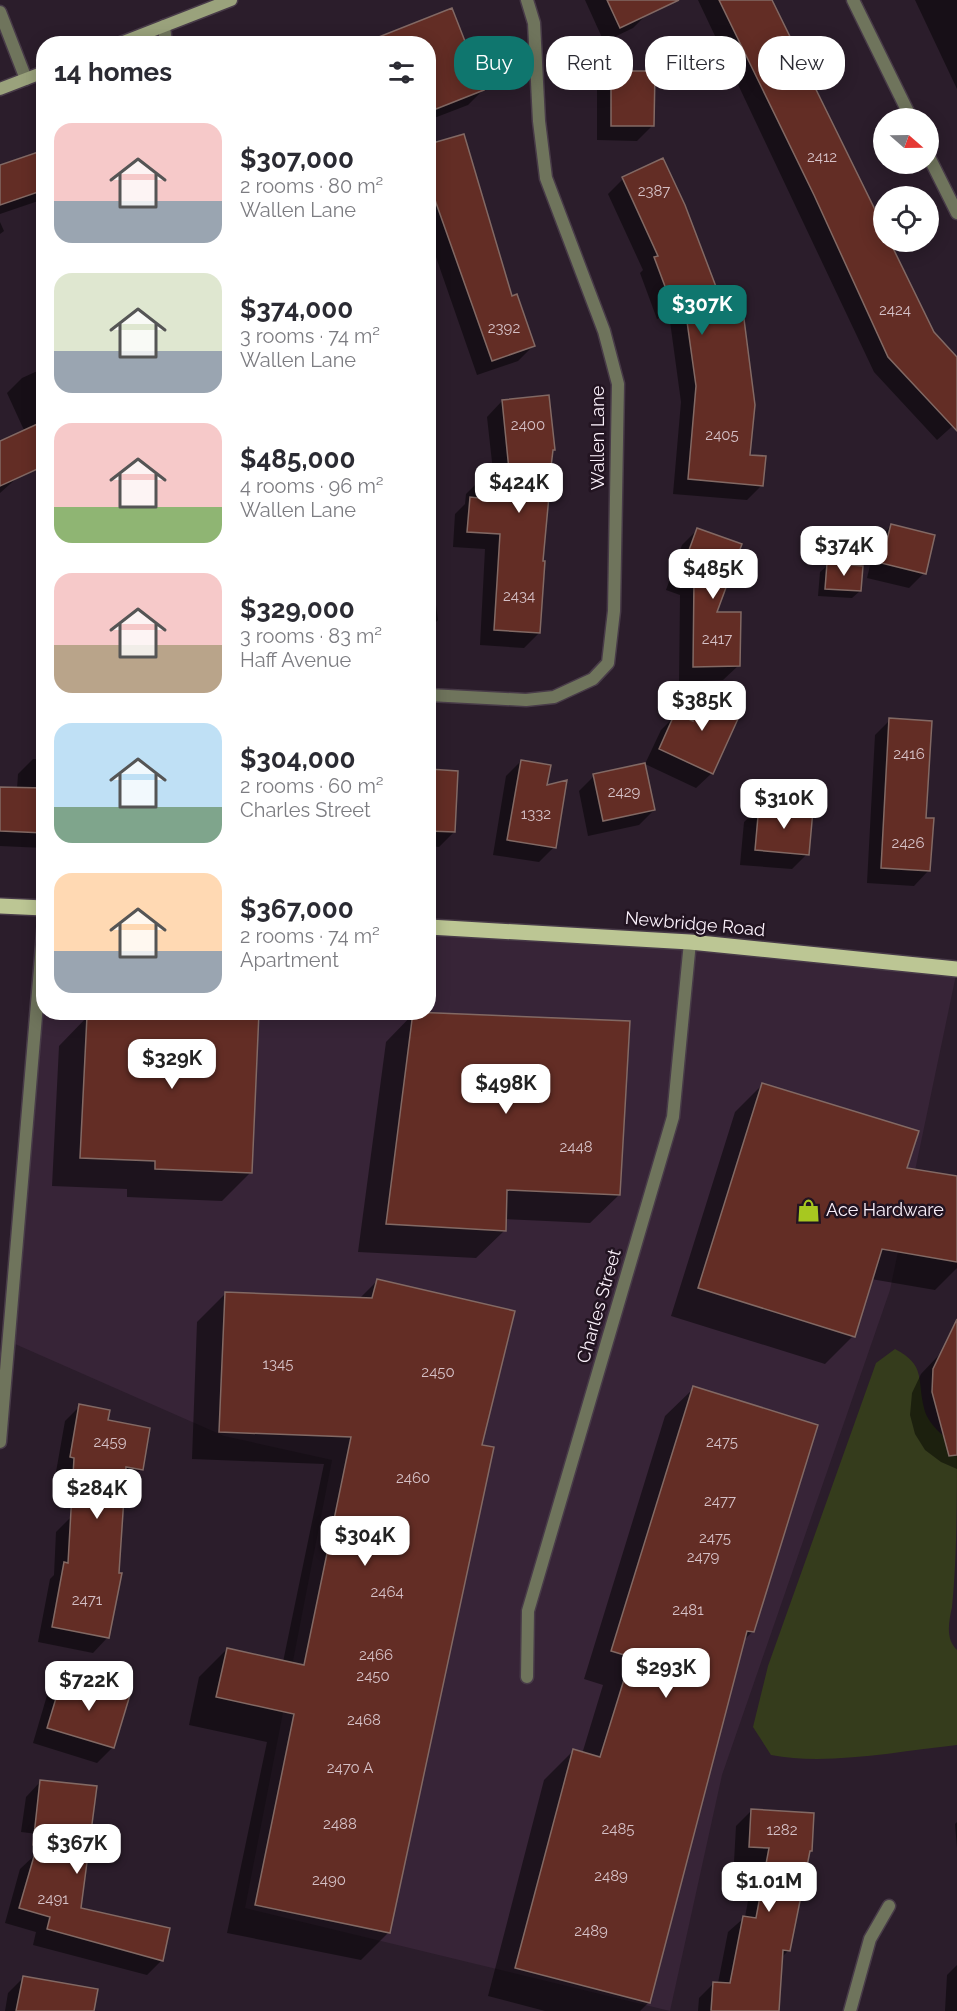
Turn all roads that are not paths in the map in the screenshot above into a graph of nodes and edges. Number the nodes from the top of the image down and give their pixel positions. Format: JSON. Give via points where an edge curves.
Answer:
{"nodes":[{"id":1,"x":231,"y":0,"type":"edge"},
{"id":2,"x":527,"y":0,"type":"edge"},
{"id":3,"x":853,"y":0,"type":"edge"},
{"id":4,"x":0,"y":12,"type":"edge"},
{"id":5,"x":164,"y":26,"type":"junction"},
{"id":6,"x":138,"y":36,"type":"edge"},
{"id":7,"x":165,"y":36,"type":"edge"},
{"id":8,"x":36,"y":75,"type":"edge"},
{"id":9,"x":26,"y":79,"type":"junction"},
{"id":10,"x":0,"y":89,"type":"edge"},
{"id":11,"x":906,"y":108,"type":"edge"},
{"id":12,"x":938,"y":174,"type":"edge"},
{"id":13,"x":957,"y":213,"type":"edge"},
{"id":14,"x":436,"y":695,"type":"edge"},
{"id":15,"x":0,"y":906,"type":"edge"},
{"id":16,"x":36,"y":908,"type":"edge"},
{"id":17,"x":436,"y":927,"type":"edge"},
{"id":18,"x":690,"y":942,"type":"junction"},
{"id":19,"x":957,"y":969,"type":"edge"},
{"id":20,"x":36,"y":1002,"type":"edge"},
{"id":21,"x":6,"y":1304,"type":"edge"},
{"id":22,"x":0,"y":1442,"type":"edge"},
{"id":23,"x":527,"y":1677,"type":"dead end"},
{"id":24,"x":889,"y":1906,"type":"dead end"},
{"id":25,"x":850,"y":2011,"type":"edge"}],
"edges":[{"from":1,"to":5,"type":"main road"},
{"from":2,"to":14,"type":"street","name":"Wallen Lane","via":[[534,23],[546,178],[604,331],[618,384],[614,611],[608,663],[593,679],[554,697],[526,700]]},
{"from":3,"to":11,"type":"street"},
{"from":4,"to":9,"type":"street"},
{"from":5,"to":6,"type":"main road"},
{"from":5,"to":7,"type":"street"},
{"from":8,"to":9,"type":"main road"},
{"from":9,"to":10,"type":"main road"},
{"from":12,"to":13,"type":"street"},
{"from":15,"to":16,"type":"main road"},
{"from":17,"to":18,"type":"main road","name":"Newbridge Road"},
{"from":18,"to":19,"type":"main road","name":"Newbridge Road"},
{"from":18,"to":23,"type":"street","name":"Charles Street","via":[[673,1118],[528,1611]]},
{"from":20,"to":21,"type":"street"},
{"from":21,"to":22,"type":"street"},
{"from":24,"to":25,"type":"street","via":[[867,1947]]}]}
